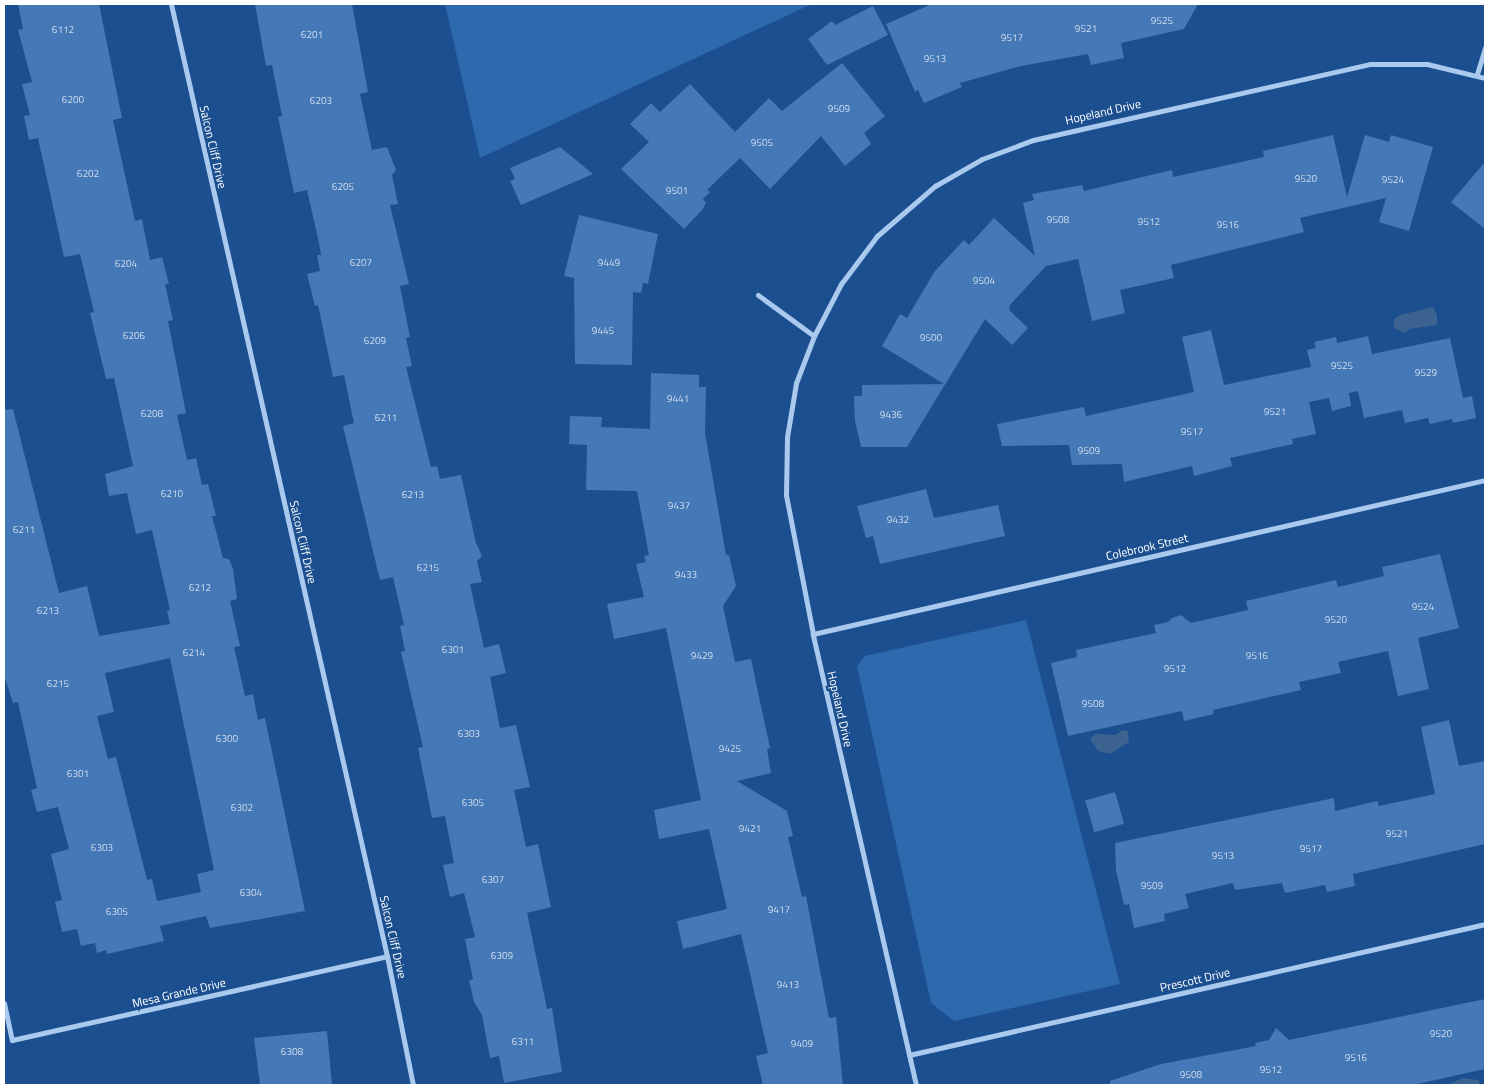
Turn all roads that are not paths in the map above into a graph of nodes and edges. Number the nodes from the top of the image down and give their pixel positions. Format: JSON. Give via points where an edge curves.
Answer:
{"nodes":[{"id":1,"x":171,"y":4,"type":"edge"},
{"id":2,"x":1485,"y":47,"type":"edge"},
{"id":3,"x":1477,"y":74,"type":"junction"},
{"id":4,"x":1485,"y":78,"type":"edge"},
{"id":5,"x":758,"y":295,"type":"dead end"},
{"id":6,"x":814,"y":336,"type":"junction"},
{"id":7,"x":1485,"y":480,"type":"edge"},
{"id":8,"x":813,"y":634,"type":"junction"},
{"id":9,"x":1485,"y":924,"type":"edge"},
{"id":10,"x":387,"y":956,"type":"junction"},
{"id":11,"x":4,"y":1003,"type":"edge"},
{"id":12,"x":909,"y":1055,"type":"junction"},
{"id":13,"x":413,"y":1085,"type":"edge"},
{"id":14,"x":916,"y":1085,"type":"edge"}],
"edges":[{"from":1,"to":10,"type":"street","name":"Salcon Cliff Drive"},
{"from":2,"to":3,"type":"street"},
{"from":3,"to":4,"type":"street","name":"Hopeland Drive"},
{"from":3,"to":6,"type":"street","name":"Hopeland Drive","via":[[1427,64],[1370,64],[1062,132],[1007,149],[935,186],[876,236],[841,284]]},
{"from":5,"to":6,"type":"street"},
{"from":6,"to":8,"type":"street","name":"Hopeland Drive","via":[[796,383],[785,463],[791,530]]},
{"from":7,"to":8,"type":"street","name":"Colebrook Street"},
{"from":8,"to":12,"type":"street","name":"Hopeland Drive"},
{"from":9,"to":12,"type":"street","name":"Prescott Drive"},
{"from":10,"to":11,"type":"street","name":"Mesa Grande Drive","via":[[12,1040]]},
{"from":10,"to":13,"type":"street","name":"Salcon Cliff Drive"},
{"from":12,"to":14,"type":"street","name":"Hopeland Drive"}]}
